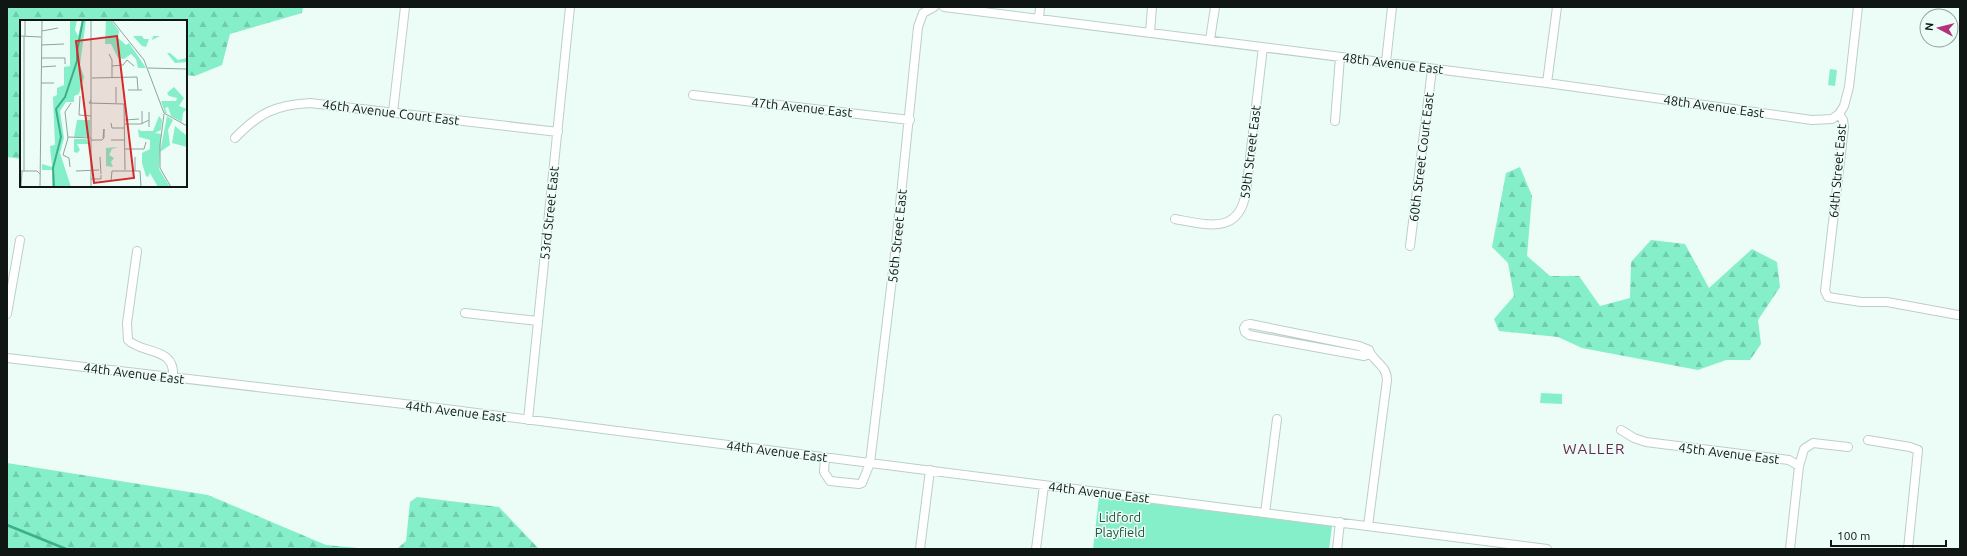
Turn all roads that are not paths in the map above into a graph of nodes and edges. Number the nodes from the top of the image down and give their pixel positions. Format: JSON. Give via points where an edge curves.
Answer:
{"nodes":[{"id":1,"x":404,"y":7,"type":"edge"},
{"id":2,"x":570,"y":7,"type":"edge"},
{"id":3,"x":934,"y":7,"type":"edge"},
{"id":4,"x":944,"y":7,"type":"edge"},
{"id":5,"x":1040,"y":7,"type":"edge"},
{"id":6,"x":1152,"y":7,"type":"edge"},
{"id":7,"x":1215,"y":7,"type":"edge"},
{"id":8,"x":1392,"y":7,"type":"edge"},
{"id":9,"x":1557,"y":7,"type":"edge"},
{"id":10,"x":1858,"y":7,"type":"edge"},
{"id":11,"x":1039,"y":18,"type":"junction"},
{"id":12,"x":1150,"y":32,"type":"junction"},
{"id":13,"x":1210,"y":40,"type":"junction"},
{"id":14,"x":1263,"y":47,"type":"junction"},
{"id":15,"x":1340,"y":57,"type":"junction"},
{"id":16,"x":1386,"y":62,"type":"junction"},
{"id":17,"x":1432,"y":69,"type":"junction"},
{"id":18,"x":1547,"y":83,"type":"junction"},
{"id":19,"x":694,"y":95,"type":"dead end"},
{"id":20,"x":393,"y":112,"type":"junction"},
{"id":21,"x":1839,"y":114,"type":"junction"},
{"id":22,"x":910,"y":120,"type":"junction"},
{"id":23,"x":1334,"y":121,"type":"dead end"},
{"id":24,"x":558,"y":132,"type":"junction"},
{"id":25,"x":235,"y":138,"type":"dead end"},
{"id":26,"x":1176,"y":219,"type":"dead end"},
{"id":27,"x":20,"y":240,"type":"dead end"},
{"id":28,"x":1410,"y":246,"type":"dead end"},
{"id":29,"x":137,"y":252,"type":"dead end"},
{"id":30,"x":465,"y":313,"type":"dead end"},
{"id":31,"x":7,"y":314,"type":"edge"},
{"id":32,"x":1958,"y":314,"type":"dead end"},
{"id":33,"x":538,"y":321,"type":"junction"},
{"id":34,"x":1370,"y":354,"type":"junction"},
{"id":35,"x":7,"y":358,"type":"edge"},
{"id":36,"x":174,"y":378,"type":"junction"},
{"id":37,"x":1277,"y":418,"type":"dead end"},
{"id":38,"x":528,"y":420,"type":"junction"},
{"id":39,"x":1622,"y":430,"type":"dead end"},
{"id":40,"x":1868,"y":440,"type":"dead end"},
{"id":41,"x":1848,"y":447,"type":"dead end"},
{"id":42,"x":825,"y":457,"type":"junction"},
{"id":43,"x":870,"y":463,"type":"junction"},
{"id":44,"x":1799,"y":466,"type":"junction"},
{"id":45,"x":930,"y":470,"type":"junction"},
{"id":46,"x":1044,"y":485,"type":"junction"},
{"id":47,"x":1265,"y":513,"type":"junction"},
{"id":48,"x":1340,"y":522,"type":"junction"},
{"id":49,"x":1368,"y":526,"type":"junction"},
{"id":50,"x":920,"y":549,"type":"edge"},
{"id":51,"x":1036,"y":549,"type":"edge"},
{"id":52,"x":1337,"y":549,"type":"edge"},
{"id":53,"x":1547,"y":549,"type":"edge"},
{"id":54,"x":1790,"y":549,"type":"edge"},
{"id":55,"x":1908,"y":549,"type":"edge"}],
"edges":[{"from":1,"to":20,"type":"street"},
{"from":2,"to":24,"type":"street","name":"53rd Street East"},
{"from":3,"to":22,"type":"street","name":"56th Street East","via":[[920,18],[918,27]]},
{"from":4,"to":11,"type":"street","name":"48th Avenue East"},
{"from":5,"to":11,"type":"street"},
{"from":6,"to":12,"type":"street"},
{"from":7,"to":13,"type":"street"},
{"from":8,"to":16,"type":"street"},
{"from":9,"to":18,"type":"street"},
{"from":10,"to":21,"type":"street","name":"64th Street East","via":[[1847,100]]},
{"from":11,"to":12,"type":"street","name":"48th Avenue East"},
{"from":12,"to":13,"type":"street","name":"48th Avenue East"},
{"from":13,"to":14,"type":"street","name":"48th Avenue East"},
{"from":14,"to":15,"type":"street","name":"48th Avenue East"},
{"from":14,"to":26,"type":"street","name":"59th Street East","via":[[1246,192],[1241,210],[1234,218],[1217,226]]},
{"from":15,"to":16,"type":"street","name":"48th Avenue East"},
{"from":15,"to":23,"type":"street"},
{"from":16,"to":17,"type":"street","name":"48th Avenue East"},
{"from":17,"to":18,"type":"street","name":"48th Avenue East"},
{"from":17,"to":28,"type":"street","name":"60th Street Court East"},
{"from":18,"to":21,"type":"street","name":"48th Avenue East","via":[[1812,120],[1828,120]]},
{"from":19,"to":22,"type":"street","name":"47th Avenue East"},
{"from":20,"to":24,"type":"street","name":"46th Avenue Court East"},
{"from":20,"to":25,"type":"street","name":"46th Avenue Court East","via":[[318,103],[286,106],[256,118]]},
{"from":21,"to":32,"type":"street","name":"64th Street East","via":[[1844,127],[1825,291],[1828,297],[1887,302]]},
{"from":22,"to":43,"type":"street","name":"56th Street East"},
{"from":24,"to":33,"type":"street","name":"53rd Street East"},
{"from":27,"to":31,"type":"street"},
{"from":29,"to":36,"type":"street","via":[[127,323],[128,340],[169,360],[174,370]]},
{"from":30,"to":33,"type":"street"},
{"from":33,"to":38,"type":"street","name":"53rd Street East"},
{"from":34,"to":34,"type":"street","via":[[1369,350],[1350,344],[1250,324],[1244,328],[1249,335],[1364,356]]},
{"from":34,"to":49,"type":"street","via":[[1384,367],[1387,380]]},
{"from":35,"to":36,"type":"street","name":"44th Avenue East"},
{"from":36,"to":38,"type":"street","name":"44th Avenue East"},
{"from":37,"to":47,"type":"street"},
{"from":38,"to":42,"type":"street","name":"44th Avenue East"},
{"from":39,"to":44,"type":"street","name":"45th Avenue East","via":[[1646,442],[1789,460]]},
{"from":40,"to":55,"type":"street","via":[[1918,450]]},
{"from":41,"to":44,"type":"street","via":[[1809,444],[1804,449]]},
{"from":42,"to":43,"type":"street","name":"44th Avenue East"},
{"from":42,"to":43,"type":"street","name":"56th Street East","via":[[824,472],[830,481],[860,484]]},
{"from":43,"to":45,"type":"street","name":"44th Avenue East"},
{"from":44,"to":54,"type":"street"},
{"from":45,"to":46,"type":"street","name":"44th Avenue East"},
{"from":45,"to":50,"type":"street"},
{"from":46,"to":47,"type":"street","name":"44th Avenue East"},
{"from":46,"to":51,"type":"street"},
{"from":47,"to":48,"type":"street","name":"44th Avenue East"},
{"from":48,"to":49,"type":"street","name":"44th Avenue East"},
{"from":48,"to":52,"type":"street"},
{"from":49,"to":53,"type":"street","name":"44th Avenue East"}]}
